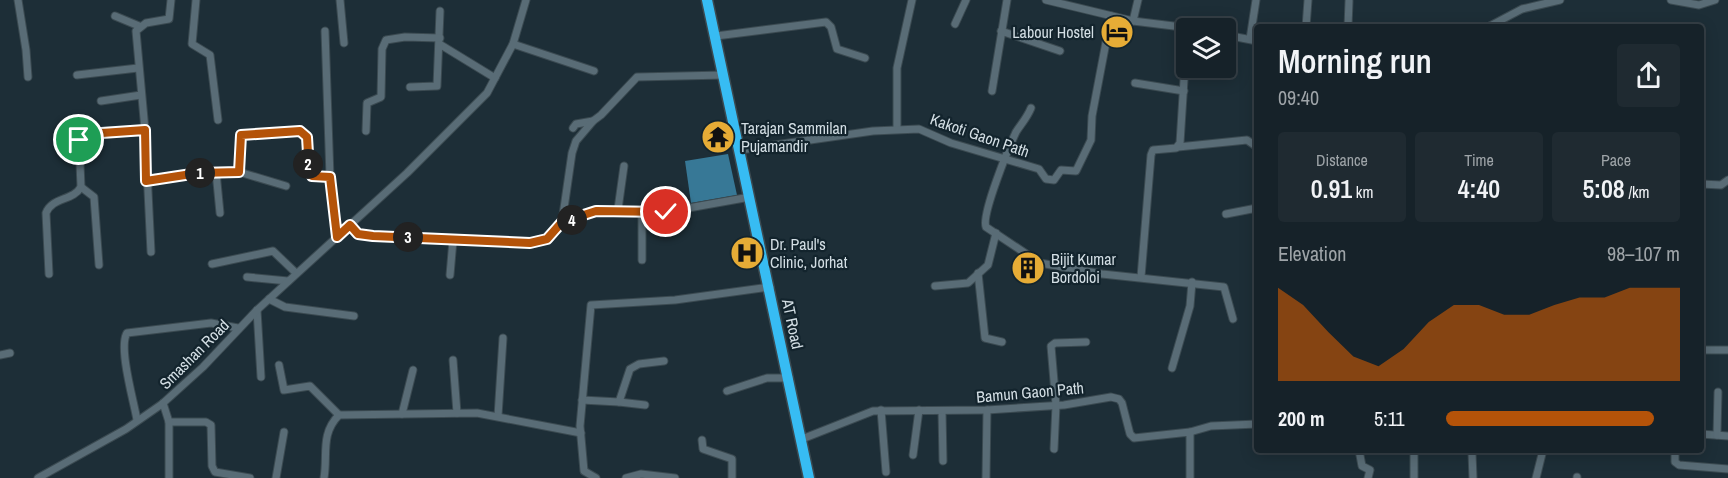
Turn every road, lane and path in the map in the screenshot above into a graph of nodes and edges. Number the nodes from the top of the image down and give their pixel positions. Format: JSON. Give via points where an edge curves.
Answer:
{"nodes":[{"id":1,"x":18,"y":0,"type":"edge"},
{"id":2,"x":171,"y":0,"type":"edge"},
{"id":3,"x":196,"y":0,"type":"edge"},
{"id":4,"x":340,"y":0,"type":"edge"},
{"id":5,"x":526,"y":0,"type":"edge"},
{"id":6,"x":707,"y":0,"type":"edge"},
{"id":7,"x":912,"y":0,"type":"edge"},
{"id":8,"x":966,"y":0,"type":"edge"},
{"id":9,"x":1007,"y":0,"type":"edge"},
{"id":10,"x":1050,"y":0,"type":"edge"},
{"id":11,"x":1138,"y":0,"type":"edge"},
{"id":12,"x":1256,"y":0,"type":"edge"},
{"id":13,"x":1308,"y":0,"type":"edge"},
{"id":14,"x":1560,"y":0,"type":"edge"},
{"id":15,"x":1671,"y":0,"type":"edge"},
{"id":16,"x":1715,"y":0,"type":"edge"},
{"id":17,"x":1349,"y":1,"type":"edge"},
{"id":18,"x":1684,"y":2,"type":"edge"},
{"id":19,"x":440,"y":11,"type":"dead end"},
{"id":20,"x":115,"y":16,"type":"dead end"},
{"id":21,"x":1111,"y":16,"type":"junction"},
{"id":22,"x":1133,"y":21,"type":"junction"},
{"id":23,"x":955,"y":24,"type":"dead end"},
{"id":24,"x":1254,"y":24,"type":"edge"},
{"id":25,"x":1306,"y":24,"type":"edge"},
{"id":26,"x":1348,"y":24,"type":"edge"},
{"id":27,"x":1494,"y":24,"type":"edge"},
{"id":28,"x":139,"y":26,"type":"junction"},
{"id":29,"x":1176,"y":26,"type":"edge"},
{"id":30,"x":325,"y":32,"type":"dead end"},
{"id":31,"x":1001,"y":32,"type":"junction"},
{"id":32,"x":716,"y":36,"type":"junction"},
{"id":33,"x":1236,"y":37,"type":"edge"},
{"id":34,"x":1253,"y":40,"type":"edge"},
{"id":35,"x":440,"y":42,"type":"junction"},
{"id":36,"x":344,"y":43,"type":"dead end"},
{"id":37,"x":513,"y":44,"type":"junction"},
{"id":38,"x":1060,"y":51,"type":"dead end"},
{"id":39,"x":865,"y":58,"type":"dead end"},
{"id":40,"x":138,"y":68,"type":"junction"},
{"id":41,"x":594,"y":71,"type":"dead end"},
{"id":42,"x":77,"y":75,"type":"dead end"},
{"id":43,"x":724,"y":75,"type":"junction"},
{"id":44,"x":28,"y":77,"type":"dead end"},
{"id":45,"x":495,"y":78,"type":"junction"},
{"id":46,"x":1185,"y":78,"type":"edge"},
{"id":47,"x":1135,"y":83,"type":"dead end"},
{"id":48,"x":410,"y":87,"type":"dead end"},
{"id":49,"x":992,"y":91,"type":"dead end"},
{"id":50,"x":1184,"y":91,"type":"junction"},
{"id":51,"x":141,"y":96,"type":"junction"},
{"id":52,"x":101,"y":101,"type":"dead end"},
{"id":53,"x":1031,"y":108,"type":"dead end"},
{"id":54,"x":218,"y":120,"type":"dead end"},
{"id":55,"x":593,"y":121,"type":"junction"},
{"id":56,"x":573,"y":128,"type":"dead end"},
{"id":57,"x":897,"y":129,"type":"junction"},
{"id":58,"x":145,"y":130,"type":"junction"},
{"id":59,"x":366,"y":131,"type":"dead end"},
{"id":60,"x":1254,"y":145,"type":"edge"},
{"id":61,"x":1178,"y":147,"type":"junction"},
{"id":62,"x":740,"y":150,"type":"junction"},
{"id":63,"x":1006,"y":159,"type":"junction"},
{"id":64,"x":624,"y":166,"type":"dead end"},
{"id":65,"x":216,"y":172,"type":"junction"},
{"id":66,"x":239,"y":172,"type":"junction"},
{"id":67,"x":330,"y":177,"type":"junction"},
{"id":68,"x":1728,"y":180,"type":"edge"},
{"id":69,"x":146,"y":181,"type":"junction"},
{"id":70,"x":1704,"y":184,"type":"edge"},
{"id":71,"x":286,"y":186,"type":"dead end"},
{"id":72,"x":81,"y":187,"type":"junction"},
{"id":73,"x":750,"y":197,"type":"junction"},
{"id":74,"x":1254,"y":208,"type":"edge"},
{"id":75,"x":618,"y":209,"type":"junction"},
{"id":76,"x":642,"y":211,"type":"junction"},
{"id":77,"x":220,"y":213,"type":"dead end"},
{"id":78,"x":1226,"y":214,"type":"dead end"},
{"id":79,"x":562,"y":222,"type":"junction"},
{"id":80,"x":350,"y":225,"type":"junction"},
{"id":81,"x":996,"y":233,"type":"junction"},
{"id":82,"x":337,"y":237,"type":"junction"},
{"id":83,"x":453,"y":240,"type":"junction"},
{"id":84,"x":151,"y":252,"type":"dead end"},
{"id":85,"x":642,"y":260,"type":"dead end"},
{"id":86,"x":212,"y":264,"type":"dead end"},
{"id":87,"x":99,"y":265,"type":"dead end"},
{"id":88,"x":296,"y":273,"type":"junction"},
{"id":89,"x":978,"y":273,"type":"junction"},
{"id":90,"x":49,"y":274,"type":"dead end"},
{"id":91,"x":450,"y":275,"type":"dead end"},
{"id":92,"x":247,"y":277,"type":"dead end"},
{"id":93,"x":1141,"y":277,"type":"junction"},
{"id":94,"x":288,"y":281,"type":"junction"},
{"id":95,"x":1192,"y":282,"type":"junction"},
{"id":96,"x":934,"y":286,"type":"dead end"},
{"id":97,"x":770,"y":287,"type":"junction"},
{"id":98,"x":269,"y":299,"type":"junction"},
{"id":99,"x":257,"y":310,"type":"junction"},
{"id":100,"x":354,"y":316,"type":"dead end"},
{"id":101,"x":1233,"y":319,"type":"dead end"},
{"id":102,"x":238,"y":328,"type":"junction"},
{"id":103,"x":504,"y":338,"type":"dead end"},
{"id":104,"x":1002,"y":342,"type":"dead end"},
{"id":105,"x":1086,"y":342,"type":"dead end"},
{"id":106,"x":1706,"y":350,"type":"dead end"},
{"id":107,"x":1728,"y":350,"type":"edge"},
{"id":108,"x":10,"y":353,"type":"dead end"},
{"id":109,"x":0,"y":355,"type":"edge"},
{"id":110,"x":453,"y":360,"type":"dead end"},
{"id":111,"x":664,"y":361,"type":"dead end"},
{"id":112,"x":279,"y":365,"type":"dead end"},
{"id":113,"x":1172,"y":368,"type":"dead end"},
{"id":114,"x":413,"y":370,"type":"dead end"},
{"id":115,"x":261,"y":377,"type":"dead end"},
{"id":116,"x":789,"y":378,"type":"junction"},
{"id":117,"x":728,"y":390,"type":"dead end"},
{"id":118,"x":1718,"y":392,"type":"dead end"},
{"id":119,"x":582,"y":400,"type":"junction"},
{"id":120,"x":620,"y":402,"type":"junction"},
{"id":121,"x":163,"y":403,"type":"junction"},
{"id":122,"x":645,"y":405,"type":"dead end"},
{"id":123,"x":1056,"y":405,"type":"junction"},
{"id":124,"x":881,"y":410,"type":"junction"},
{"id":125,"x":919,"y":410,"type":"junction"},
{"id":126,"x":987,"y":410,"type":"junction"},
{"id":127,"x":942,"y":411,"type":"junction"},
{"id":128,"x":457,"y":412,"type":"junction"},
{"id":129,"x":402,"y":414,"type":"junction"},
{"id":130,"x":339,"y":416,"type":"junction"},
{"id":131,"x":498,"y":416,"type":"junction"},
{"id":132,"x":137,"y":420,"type":"junction"},
{"id":133,"x":168,"y":422,"type":"junction"},
{"id":134,"x":1254,"y":424,"type":"edge"},
{"id":135,"x":285,"y":432,"type":"dead end"},
{"id":136,"x":1190,"y":432,"type":"junction"},
{"id":137,"x":581,"y":433,"type":"junction"},
{"id":138,"x":1704,"y":434,"type":"edge"},
{"id":139,"x":1717,"y":435,"type":"junction"},
{"id":140,"x":1728,"y":436,"type":"edge"},
{"id":141,"x":802,"y":439,"type":"junction"},
{"id":142,"x":702,"y":440,"type":"dead end"},
{"id":143,"x":1054,"y":449,"type":"dead end"},
{"id":144,"x":1360,"y":453,"type":"edge"},
{"id":145,"x":1414,"y":453,"type":"edge"},
{"id":146,"x":1472,"y":453,"type":"dead end"},
{"id":147,"x":1542,"y":453,"type":"edge"},
{"id":148,"x":1675,"y":453,"type":"edge"},
{"id":149,"x":913,"y":455,"type":"dead end"},
{"id":150,"x":943,"y":461,"type":"dead end"},
{"id":151,"x":1728,"y":469,"type":"edge"},
{"id":152,"x":886,"y":472,"type":"dead end"},
{"id":153,"x":38,"y":478,"type":"edge"},
{"id":154,"x":169,"y":478,"type":"edge"},
{"id":155,"x":250,"y":478,"type":"edge"},
{"id":156,"x":276,"y":478,"type":"edge"},
{"id":157,"x":324,"y":478,"type":"edge"},
{"id":158,"x":596,"y":478,"type":"edge"},
{"id":159,"x":626,"y":478,"type":"edge"},
{"id":160,"x":670,"y":478,"type":"edge"},
{"id":161,"x":732,"y":478,"type":"edge"},
{"id":162,"x":809,"y":478,"type":"edge"},
{"id":163,"x":986,"y":478,"type":"edge"},
{"id":164,"x":1190,"y":478,"type":"edge"},
{"id":165,"x":1368,"y":478,"type":"edge"},
{"id":166,"x":1414,"y":478,"type":"edge"},
{"id":167,"x":1473,"y":478,"type":"edge"},
{"id":168,"x":1536,"y":478,"type":"edge"}],
"edges":[{"from":1,"to":44,"type":"street"},
{"from":2,"to":28,"type":"street","via":[[169,19]]},
{"from":3,"to":54,"type":"street","via":[[192,44],[210,55]]},
{"from":4,"to":36,"type":"street"},
{"from":5,"to":37,"type":"street","name":"Smashan Road"},
{"from":6,"to":32,"type":"highway","name":"AT Road"},
{"from":7,"to":57,"type":"street","via":[[897,68]]},
{"from":8,"to":23,"type":"street"},
{"from":9,"to":31,"type":"street"},
{"from":10,"to":21,"type":"street"},
{"from":11,"to":22,"type":"street"},
{"from":12,"to":24,"type":"street"},
{"from":13,"to":25,"type":"street"},
{"from":14,"to":27,"type":"street","via":[[1522,9]]},
{"from":15,"to":18,"type":"street"},
{"from":16,"to":18,"type":"street","via":[[1699,5]]},
{"from":17,"to":26,"type":"street"},
{"from":19,"to":35,"type":"street"},
{"from":20,"to":28,"type":"street"},
{"from":21,"to":22,"type":"street"},
{"from":21,"to":63,"type":"street","name":"Kakoti Gaon Path","via":[[1091,140],[1077,171],[1061,170],[1055,179],[1049,180],[1039,169]]},
{"from":22,"to":29,"type":"street"},
{"from":28,"to":40,"type":"street"},
{"from":30,"to":67,"type":"street"},
{"from":31,"to":38,"type":"street"},
{"from":31,"to":49,"type":"street"},
{"from":32,"to":39,"type":"street","via":[[825,22],[831,27],[837,49]]},
{"from":32,"to":43,"type":"highway","name":"AT Road"},
{"from":33,"to":34,"type":"street"},
{"from":35,"to":45,"type":"street"},
{"from":35,"to":48,"type":"street","via":[[437,86]]},
{"from":35,"to":59,"type":"street","via":[[405,37],[386,40],[382,49],[381,97],[367,104]]},
{"from":37,"to":41,"type":"street"},
{"from":37,"to":45,"type":"street","name":"Smashan Road"},
{"from":40,"to":42,"type":"street"},
{"from":40,"to":51,"type":"street"},
{"from":43,"to":55,"type":"street","via":[[640,75]]},
{"from":43,"to":62,"type":"highway","name":"AT Road"},
{"from":45,"to":80,"type":"street","name":"Smashan Road","via":[[487,93]]},
{"from":46,"to":50,"type":"street"},
{"from":47,"to":50,"type":"street"},
{"from":50,"to":61,"type":"street"},
{"from":51,"to":52,"type":"street"},
{"from":51,"to":58,"type":"street"},
{"from":53,"to":63,"type":"street"},
{"from":55,"to":56,"type":"street","via":[[577,123]]},
{"from":55,"to":79,"type":"street","via":[[576,141],[572,153]]},
{"from":57,"to":62,"type":"street","name":"Kakoti Gaon Path"},
{"from":57,"to":63,"type":"street","name":"Kakoti Gaon Path","via":[[919,129]]},
{"from":58,"to":69,"type":"street"},
{"from":58,"to":72,"type":"street","via":[[82,137],[78,143]]},
{"from":60,"to":61,"type":"street","via":[[1247,140]]},
{"from":61,"to":93,"type":"street","via":[[1152,152]]},
{"from":62,"to":73,"type":"highway","name":"AT Road"},
{"from":63,"to":81,"type":"street","via":[[984,222]]},
{"from":64,"to":75,"type":"street"},
{"from":65,"to":66,"type":"street"},
{"from":65,"to":69,"type":"street"},
{"from":65,"to":77,"type":"street"},
{"from":66,"to":67,"type":"street","via":[[241,135],[300,131],[307,137],[312,176]]},
{"from":66,"to":71,"type":"street"},
{"from":67,"to":82,"type":"street"},
{"from":68,"to":70,"type":"street","via":[[1725,185]]},
{"from":69,"to":84,"type":"street"},
{"from":72,"to":87,"type":"street","via":[[94,197]]},
{"from":72,"to":90,"type":"street","via":[[74,196],[51,205],[46,213]]},
{"from":73,"to":76,"type":"street","via":[[666,212]]},
{"from":73,"to":97,"type":"highway","name":"AT Road"},
{"from":74,"to":78,"type":"street"},
{"from":75,"to":76,"type":"street"},
{"from":75,"to":79,"type":"street","via":[[596,211]]},
{"from":76,"to":85,"type":"street"},
{"from":79,"to":83,"type":"street","via":[[547,239],[538,242]]},
{"from":80,"to":82,"type":"street","name":"Smashan Road"},
{"from":80,"to":83,"type":"street","via":[[360,234]]},
{"from":81,"to":89,"type":"street","via":[[990,261]]},
{"from":81,"to":93,"type":"street","via":[[1040,263]]},
{"from":82,"to":88,"type":"street","name":"Smashan Road"},
{"from":83,"to":91,"type":"street"},
{"from":86,"to":88,"type":"street","via":[[273,251]]},
{"from":88,"to":94,"type":"street","name":"Smashan Road"},
{"from":89,"to":96,"type":"street","via":[[964,285]]},
{"from":89,"to":104,"type":"street","via":[[984,338]]},
{"from":92,"to":94,"type":"street"},
{"from":93,"to":95,"type":"street"},
{"from":94,"to":98,"type":"street","name":"Smashan Road"},
{"from":95,"to":101,"type":"street","via":[[1224,287]]},
{"from":95,"to":113,"type":"street","via":[[1190,306]]},
{"from":97,"to":116,"type":"highway","name":"AT Road"},
{"from":97,"to":119,"type":"street","via":[[653,302],[592,304]]},
{"from":98,"to":99,"type":"street","name":"Smashan Road"},
{"from":98,"to":100,"type":"street","via":[[285,307]]},
{"from":99,"to":102,"type":"street","name":"Smashan Road"},
{"from":99,"to":115,"type":"street"},
{"from":102,"to":121,"type":"street","name":"Smashan Road"},
{"from":102,"to":132,"type":"street","via":[[211,323],[127,333],[125,352]]},
{"from":103,"to":131,"type":"street"},
{"from":105,"to":123,"type":"street","via":[[1051,346]]},
{"from":106,"to":107,"type":"street"},
{"from":108,"to":109,"type":"street"},
{"from":110,"to":128,"type":"street"},
{"from":111,"to":120,"type":"street","via":[[630,369]]},
{"from":112,"to":130,"type":"street","via":[[284,390],[310,386]]},
{"from":114,"to":129,"type":"street"},
{"from":116,"to":117,"type":"street","via":[[764,378]]},
{"from":116,"to":141,"type":"highway","name":"AT Road"},
{"from":118,"to":139,"type":"street"},
{"from":119,"to":120,"type":"street"},
{"from":119,"to":137,"type":"street"},
{"from":120,"to":122,"type":"street"},
{"from":121,"to":132,"type":"street","name":"Smashan Road"},
{"from":121,"to":133,"type":"street"},
{"from":123,"to":126,"type":"street","name":"Bamun Gaon Path"},
{"from":123,"to":136,"type":"street","name":"Bamun Gaon Path","via":[[1115,398],[1122,403],[1134,438]]},
{"from":123,"to":143,"type":"street"},
{"from":124,"to":125,"type":"street","name":"Bamun Gaon Path"},
{"from":124,"to":141,"type":"street","name":"Bamun Gaon Path","via":[[852,417]]},
{"from":124,"to":152,"type":"street"},
{"from":125,"to":127,"type":"street","name":"Bamun Gaon Path"},
{"from":125,"to":149,"type":"street"},
{"from":126,"to":127,"type":"street","name":"Bamun Gaon Path"},
{"from":126,"to":163,"type":"street"},
{"from":127,"to":150,"type":"street"},
{"from":128,"to":129,"type":"street"},
{"from":128,"to":131,"type":"street"},
{"from":129,"to":130,"type":"street"},
{"from":130,"to":157,"type":"street","via":[[325,439]]},
{"from":131,"to":137,"type":"street"},
{"from":132,"to":153,"type":"street","name":"Smashan Road"},
{"from":133,"to":154,"type":"street"},
{"from":133,"to":155,"type":"street","via":[[209,423],[213,470]]},
{"from":134,"to":136,"type":"street","via":[[1211,426]]},
{"from":135,"to":156,"type":"street"},
{"from":136,"to":164,"type":"street"},
{"from":137,"to":158,"type":"street","via":[[582,467]]},
{"from":138,"to":139,"type":"street"},
{"from":139,"to":140,"type":"street"},
{"from":141,"to":162,"type":"highway","name":"AT Road"},
{"from":142,"to":161,"type":"street","via":[[703,449],[732,459]]},
{"from":144,"to":165,"type":"street","via":[[1362,466],[1370,470]]},
{"from":145,"to":166,"type":"street"},
{"from":146,"to":167,"type":"street"},
{"from":147,"to":168,"type":"street"},
{"from":148,"to":151,"type":"street","via":[[1677,464]]},
{"from":159,"to":160,"type":"street","via":[[641,474]]}]}
